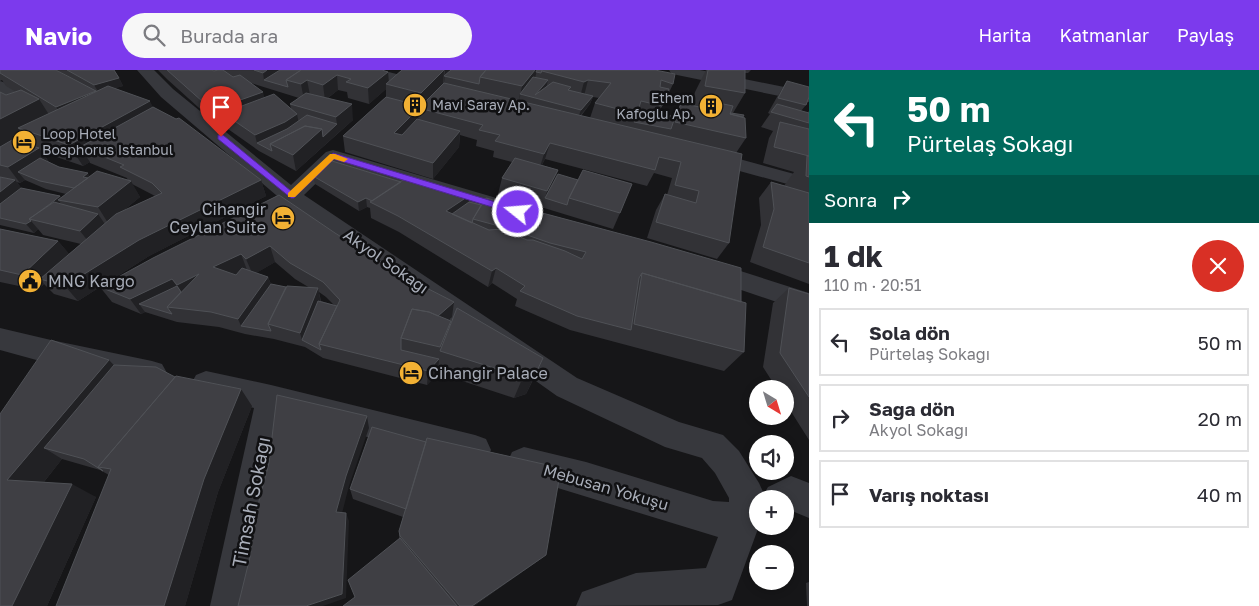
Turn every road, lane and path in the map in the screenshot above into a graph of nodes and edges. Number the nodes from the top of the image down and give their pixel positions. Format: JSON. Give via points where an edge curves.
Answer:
{"nodes":[{"id":1,"x":145,"y":70,"type":"edge"},
{"id":2,"x":362,"y":70,"type":"edge"},
{"id":3,"x":677,"y":70,"type":"edge"},
{"id":4,"x":776,"y":70,"type":"edge"},
{"id":5,"x":17,"y":79,"type":"edge"},
{"id":6,"x":0,"y":86,"type":"edge"},
{"id":7,"x":767,"y":88,"type":"junction"},
{"id":8,"x":446,"y":91,"type":"edge"},
{"id":9,"x":809,"y":97,"type":"edge"},
{"id":10,"x":57,"y":122,"type":"edge"},
{"id":11,"x":688,"y":151,"type":"edge"},
{"id":12,"x":809,"y":184,"type":"edge"},
{"id":13,"x":291,"y":196,"type":"junction"},
{"id":14,"x":538,"y":218,"type":"edge"},
{"id":15,"x":689,"y":264,"type":"edge"},
{"id":16,"x":809,"y":302,"type":"edge"},
{"id":17,"x":0,"y":339,"type":"edge"},
{"id":18,"x":271,"y":398,"type":"junction"},
{"id":19,"x":794,"y":495,"type":"edge"},
{"id":20,"x":809,"y":501,"type":"edge"},
{"id":21,"x":749,"y":504,"type":"edge"},
{"id":22,"x":749,"y":513,"type":"edge"},
{"id":23,"x":749,"y":516,"type":"edge"},
{"id":24,"x":230,"y":606,"type":"edge"},
{"id":25,"x":596,"y":606,"type":"edge"}],
"edges":[{"from":1,"to":13,"type":"street","name":"Akyol Sokağı","via":[[167,93]]},
{"from":2,"to":8,"type":"street"},
{"from":3,"to":7,"type":"street"},
{"from":4,"to":7,"type":"street"},
{"from":5,"to":6,"type":"street"},
{"from":6,"to":10,"type":"street"},
{"from":7,"to":9,"type":"street"},
{"from":11,"to":12,"type":"street"},
{"from":13,"to":14,"type":"street","via":[[333,156]]},
{"from":13,"to":21,"type":"street","name":"Akyol Sokağı","via":[[567,387],[676,436],[712,446],[727,462]]},
{"from":15,"to":16,"type":"street"},
{"from":17,"to":18,"type":"street","name":"Mebusan Yokuşu","via":[[44,364]]},
{"from":18,"to":22,"type":"street","name":"Mebusan Yokuşu","via":[[586,480],[713,519],[731,520]]},
{"from":18,"to":24,"type":"street","name":"Timsah Sokağı"},
{"from":19,"to":20,"type":"street"},
{"from":23,"to":25,"type":"street","via":[[718,586],[636,592]]}]}
